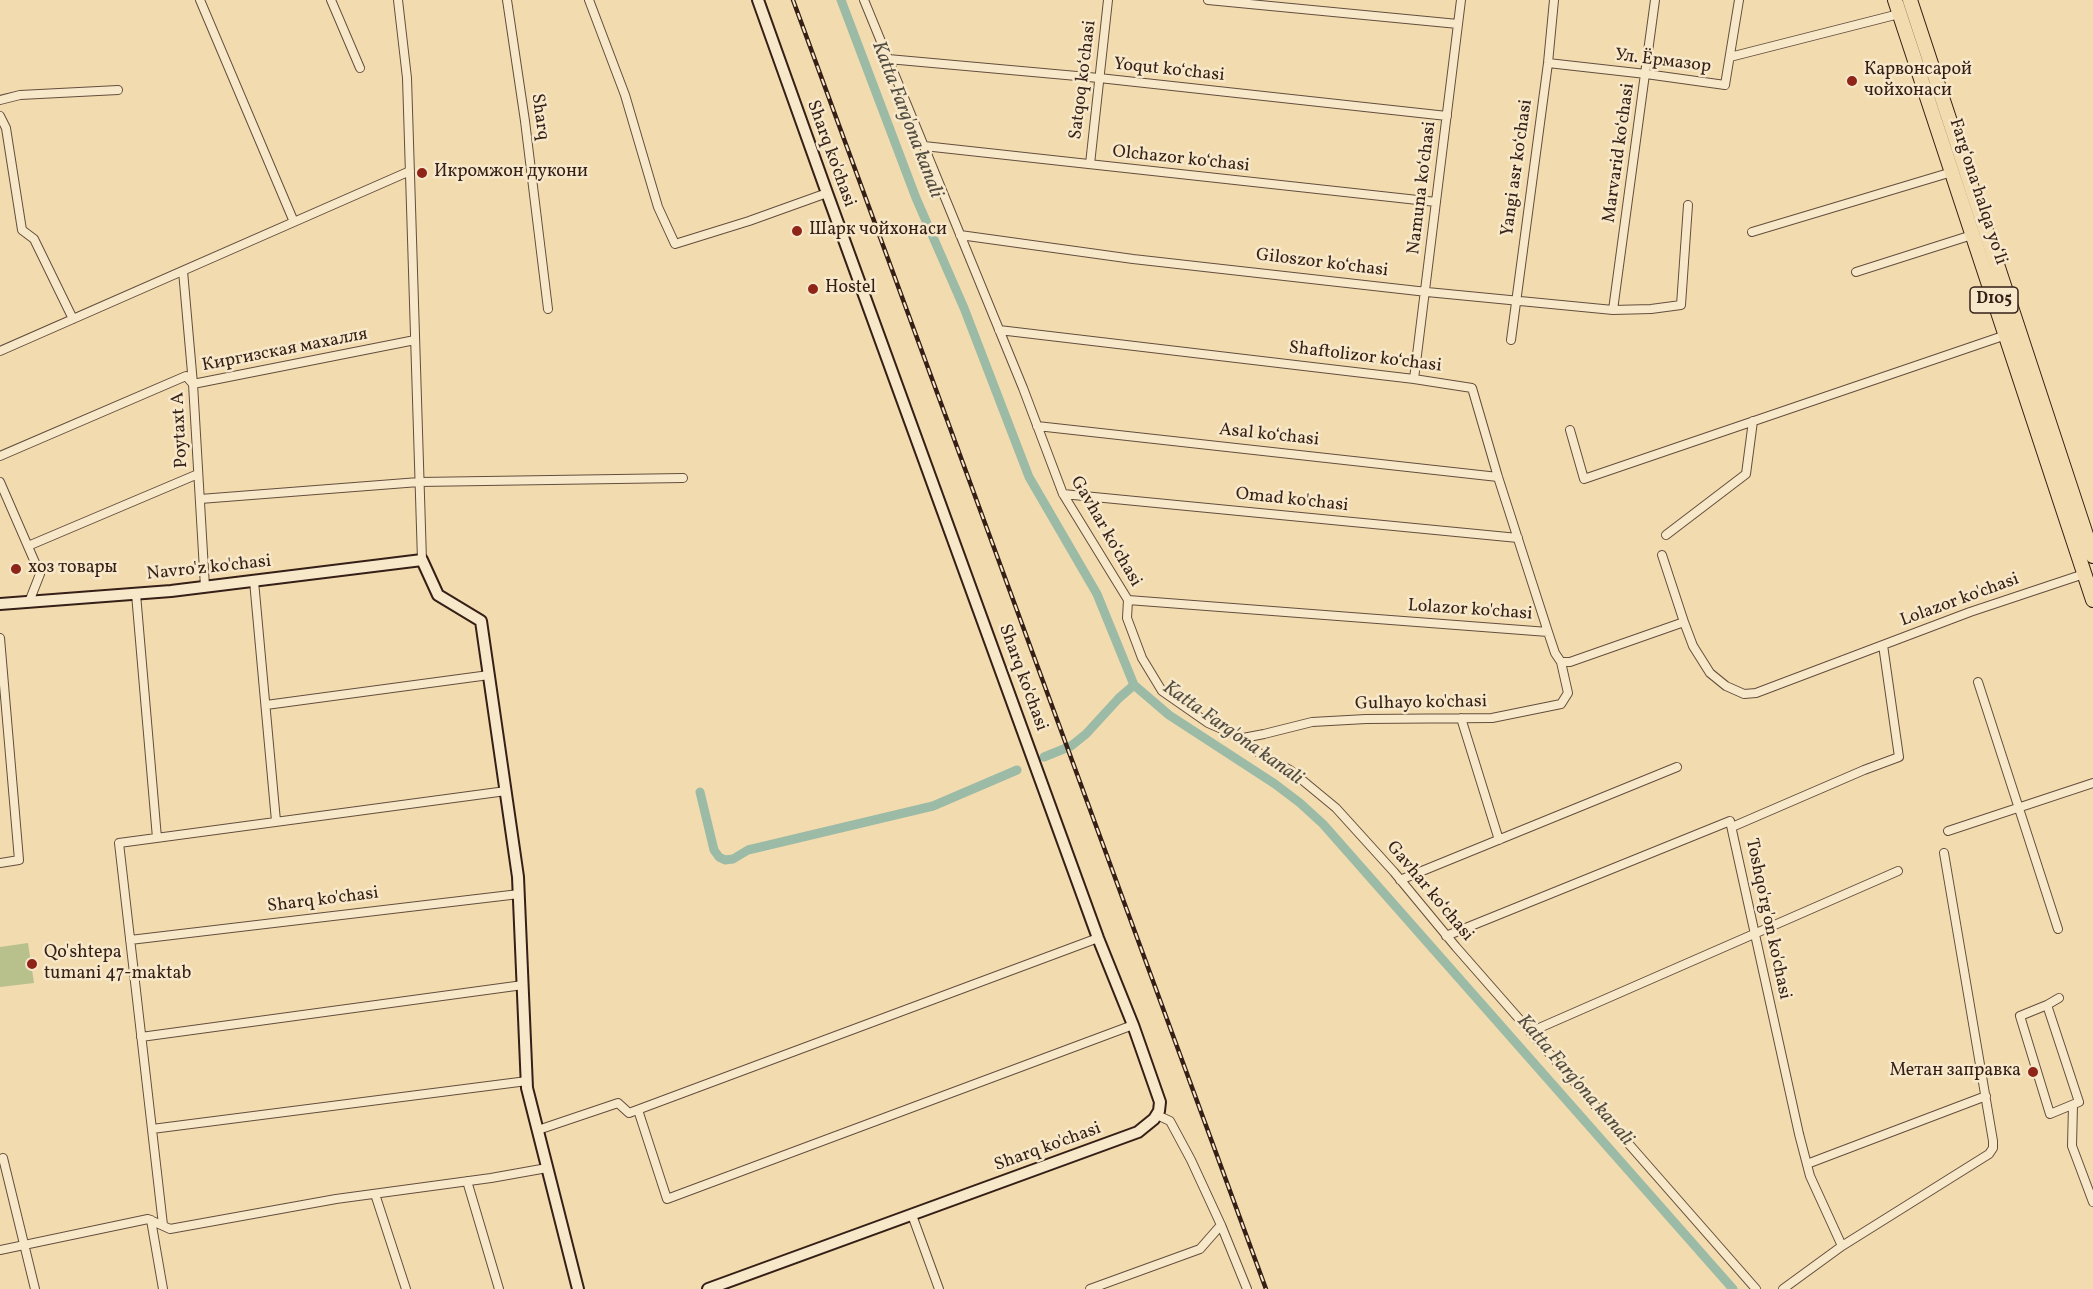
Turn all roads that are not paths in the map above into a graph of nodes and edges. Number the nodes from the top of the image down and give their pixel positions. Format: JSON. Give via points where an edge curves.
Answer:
{"nodes":[{"id":1,"x":200,"y":0,"type":"edge"},
{"id":2,"x":331,"y":0,"type":"edge"},
{"id":3,"x":398,"y":0,"type":"edge"},
{"id":4,"x":507,"y":0,"type":"edge"},
{"id":5,"x":589,"y":0,"type":"edge"},
{"id":6,"x":758,"y":0,"type":"edge"},
{"id":7,"x":864,"y":0,"type":"edge"},
{"id":8,"x":1108,"y":0,"type":"edge"},
{"id":9,"x":1208,"y":0,"type":"edge"},
{"id":10,"x":1461,"y":0,"type":"edge"},
{"id":11,"x":1554,"y":0,"type":"edge"},
{"id":12,"x":1655,"y":0,"type":"edge"},
{"id":13,"x":1739,"y":0,"type":"edge"},
{"id":14,"x":1895,"y":0,"type":"edge"},
{"id":15,"x":1910,"y":0,"type":"edge"},
{"id":16,"x":1899,"y":14,"type":"junction"},
{"id":17,"x":1458,"y":24,"type":"junction"},
{"id":18,"x":1730,"y":57,"type":"junction"},
{"id":19,"x":888,"y":59,"type":"junction"},
{"id":20,"x":1548,"y":63,"type":"junction"},
{"id":21,"x":360,"y":68,"type":"dead end"},
{"id":22,"x":1646,"y":74,"type":"junction"},
{"id":23,"x":1100,"y":78,"type":"junction"},
{"id":24,"x":118,"y":90,"type":"dead end"},
{"id":25,"x":0,"y":100,"type":"edge"},
{"id":26,"x":0,"y":116,"type":"edge"},
{"id":27,"x":1446,"y":116,"type":"junction"},
{"id":28,"x":924,"y":147,"type":"junction"},
{"id":29,"x":1090,"y":164,"type":"junction"},
{"id":30,"x":410,"y":171,"type":"junction"},
{"id":31,"x":1952,"y":172,"type":"junction"},
{"id":32,"x":827,"y":193,"type":"junction"},
{"id":33,"x":1436,"y":202,"type":"junction"},
{"id":34,"x":1688,"y":205,"type":"dead end"},
{"id":35,"x":294,"y":222,"type":"junction"},
{"id":36,"x":1752,"y":232,"type":"dead end"},
{"id":37,"x":960,"y":235,"type":"junction"},
{"id":38,"x":1972,"y":235,"type":"junction"},
{"id":39,"x":1991,"y":269,"type":"junction"},
{"id":40,"x":183,"y":271,"type":"junction"},
{"id":41,"x":1856,"y":272,"type":"dead end"},
{"id":42,"x":1426,"y":292,"type":"junction"},
{"id":43,"x":1515,"y":300,"type":"junction"},
{"id":44,"x":548,"y":309,"type":"dead end"},
{"id":45,"x":1613,"y":310,"type":"junction"},
{"id":46,"x":73,"y":319,"type":"junction"},
{"id":47,"x":999,"y":330,"type":"junction"},
{"id":48,"x":2006,"y":335,"type":"junction"},
{"id":49,"x":416,"y":340,"type":"junction"},
{"id":50,"x":1511,"y":340,"type":"dead end"},
{"id":51,"x":0,"y":351,"type":"edge"},
{"id":52,"x":1414,"y":379,"type":"junction"},
{"id":53,"x":193,"y":384,"type":"junction"},
{"id":54,"x":1753,"y":421,"type":"junction"},
{"id":55,"x":1037,"y":426,"type":"junction"},
{"id":56,"x":1570,"y":430,"type":"dead end"},
{"id":57,"x":0,"y":456,"type":"edge"},
{"id":58,"x":198,"y":474,"type":"junction"},
{"id":59,"x":1498,"y":477,"type":"junction"},
{"id":60,"x":683,"y":478,"type":"dead end"},
{"id":61,"x":0,"y":482,"type":"edge"},
{"id":62,"x":419,"y":482,"type":"junction"},
{"id":63,"x":1063,"y":494,"type":"junction"},
{"id":64,"x":200,"y":498,"type":"junction"},
{"id":65,"x":1665,"y":535,"type":"dead end"},
{"id":66,"x":1518,"y":538,"type":"junction"},
{"id":67,"x":28,"y":546,"type":"junction"},
{"id":68,"x":1662,"y":555,"type":"dead end"},
{"id":69,"x":2093,"y":556,"type":"edge"},
{"id":70,"x":422,"y":560,"type":"junction"},
{"id":71,"x":2084,"y":574,"type":"junction"},
{"id":72,"x":254,"y":581,"type":"junction"},
{"id":73,"x":205,"y":587,"type":"junction"},
{"id":74,"x":136,"y":594,"type":"junction"},
{"id":75,"x":1128,"y":600,"type":"junction"},
{"id":76,"x":2093,"y":600,"type":"edge"},
{"id":77,"x":29,"y":602,"type":"junction"},
{"id":78,"x":0,"y":604,"type":"edge"},
{"id":79,"x":1684,"y":621,"type":"junction"},
{"id":80,"x":1548,"y":632,"type":"junction"},
{"id":81,"x":0,"y":638,"type":"edge"},
{"id":82,"x":1883,"y":645,"type":"junction"},
{"id":83,"x":1561,"y":662,"type":"junction"},
{"id":84,"x":489,"y":675,"type":"junction"},
{"id":85,"x":1978,"y":682,"type":"dead end"},
{"id":86,"x":266,"y":705,"type":"junction"},
{"id":87,"x":1461,"y":718,"type":"junction"},
{"id":88,"x":1238,"y":736,"type":"junction"},
{"id":89,"x":1677,"y":767,"type":"dead end"},
{"id":90,"x":2093,"y":783,"type":"edge"},
{"id":91,"x":506,"y":791,"type":"junction"},
{"id":92,"x":2019,"y":808,"type":"junction"},
{"id":93,"x":276,"y":821,"type":"junction"},
{"id":94,"x":1731,"y":827,"type":"junction"},
{"id":95,"x":1948,"y":831,"type":"dead end"},
{"id":96,"x":157,"y":838,"type":"junction"},
{"id":97,"x":1498,"y":840,"type":"junction"},
{"id":98,"x":1944,"y":853,"type":"dead end"},
{"id":99,"x":0,"y":862,"type":"edge"},
{"id":100,"x":1898,"y":871,"type":"dead end"},
{"id":101,"x":1401,"y":880,"type":"junction"},
{"id":102,"x":519,"y":894,"type":"junction"},
{"id":103,"x":2058,"y":929,"type":"dead end"},
{"id":104,"x":1755,"y":934,"type":"junction"},
{"id":105,"x":1446,"y":936,"type":"junction"},
{"id":106,"x":1098,"y":938,"type":"junction"},
{"id":107,"x":130,"y":940,"type":"junction"},
{"id":108,"x":523,"y":985,"type":"junction"},
{"id":109,"x":2060,"y":998,"type":"dead end"},
{"id":110,"x":2047,"y":1005,"type":"junction"},
{"id":111,"x":1133,"y":1025,"type":"junction"},
{"id":112,"x":1530,"y":1032,"type":"junction"},
{"id":113,"x":141,"y":1037,"type":"junction"},
{"id":114,"x":527,"y":1081,"type":"junction"},
{"id":115,"x":1986,"y":1096,"type":"junction"},
{"id":116,"x":2073,"y":1105,"type":"junction"},
{"id":117,"x":638,"y":1110,"type":"junction"},
{"id":118,"x":1157,"y":1115,"type":"junction"},
{"id":119,"x":152,"y":1129,"type":"junction"},
{"id":120,"x":538,"y":1130,"type":"junction"},
{"id":121,"x":3,"y":1158,"type":"dead end"},
{"id":122,"x":1807,"y":1164,"type":"junction"},
{"id":123,"x":548,"y":1168,"type":"junction"},
{"id":124,"x":467,"y":1181,"type":"junction"},
{"id":125,"x":375,"y":1194,"type":"junction"},
{"id":126,"x":2093,"y":1202,"type":"edge"},
{"id":127,"x":912,"y":1215,"type":"junction"},
{"id":128,"x":151,"y":1221,"type":"junction"},
{"id":129,"x":163,"y":1225,"type":"junction"},
{"id":130,"x":1221,"y":1225,"type":"junction"},
{"id":131,"x":24,"y":1245,"type":"junction"},
{"id":132,"x":1842,"y":1246,"type":"junction"},
{"id":133,"x":0,"y":1250,"type":"edge"},
{"id":134,"x":35,"y":1289,"type":"edge"},
{"id":135,"x":163,"y":1289,"type":"edge"},
{"id":136,"x":406,"y":1289,"type":"edge"},
{"id":137,"x":499,"y":1289,"type":"edge"},
{"id":138,"x":578,"y":1289,"type":"edge"},
{"id":139,"x":708,"y":1289,"type":"edge"},
{"id":140,"x":939,"y":1289,"type":"edge"},
{"id":141,"x":1090,"y":1289,"type":"edge"},
{"id":142,"x":1246,"y":1289,"type":"edge"},
{"id":143,"x":1756,"y":1289,"type":"edge"},
{"id":144,"x":1783,"y":1289,"type":"edge"}],
"edges":[{"from":1,"to":35,"type":"street"},
{"from":2,"to":21,"type":"street"},
{"from":3,"to":30,"type":"street"},
{"from":4,"to":44,"type":"street","name":"Sharq"},
{"from":5,"to":32,"type":"street","via":[[625,95],[658,207],[675,244]]},
{"from":6,"to":32,"type":"main road","name":"Sharq ko'chasi"},
{"from":7,"to":19,"type":"street","name":"Gavhar koʻchasi"},
{"from":8,"to":23,"type":"street","name":"Satqoq koʻchasi"},
{"from":9,"to":17,"type":"street"},
{"from":10,"to":17,"type":"street","name":"Namuna koʻchasi"},
{"from":11,"to":20,"type":"street","name":"Yangi asr koʻchasi"},
{"from":12,"to":22,"type":"street","name":"Marvarid koʻchasi"},
{"from":13,"to":18,"type":"street","name":"Ул. Ёрмазор"},
{"from":14,"to":16,"type":"highway","name":"Farg‘ona halqa yo‘li","number":"D105"},
{"from":15,"to":39,"type":"highway","name":"Farg‘ona halqa yo‘li","number":"D105"},
{"from":16,"to":18,"type":"street"},
{"from":16,"to":31,"type":"highway","name":"Farg‘ona halqa yo‘li","number":"D105"},
{"from":17,"to":27,"type":"street","name":"Namuna koʻchasi"},
{"from":18,"to":22,"type":"street","name":"Ул. Ёрмазор","via":[[1725,85]]},
{"from":19,"to":23,"type":"street","name":"Yoqut koʻchasi"},
{"from":19,"to":28,"type":"street","name":"Gavhar koʻchasi"},
{"from":20,"to":22,"type":"street","name":"Ул. Ёрмазор"},
{"from":20,"to":43,"type":"street","name":"Yangi asr koʻchasi"},
{"from":22,"to":45,"type":"street","name":"Marvarid koʻchasi"},
{"from":23,"to":27,"type":"street","name":"Yoqut koʻchasi"},
{"from":23,"to":29,"type":"street","name":"Satqoq koʻchasi"},
{"from":24,"to":25,"type":"street","via":[[20,95]]},
{"from":26,"to":46,"type":"street","via":[[6,128],[22,230],[34,238]]},
{"from":27,"to":33,"type":"street","name":"Namuna koʻchasi"},
{"from":28,"to":29,"type":"street","name":"Olchazor koʻchasi"},
{"from":28,"to":37,"type":"street","name":"Gavhar koʻchasi"},
{"from":29,"to":33,"type":"street","name":"Olchazor koʻchasi"},
{"from":30,"to":35,"type":"street"},
{"from":30,"to":49,"type":"street"},
{"from":31,"to":36,"type":"street"},
{"from":31,"to":38,"type":"highway","name":"Farg‘ona halqa yo‘li","number":"D105"},
{"from":32,"to":106,"type":"main road","name":"Sharq ko'chasi"},
{"from":33,"to":42,"type":"street","name":"Namuna koʻchasi"},
{"from":34,"to":45,"type":"street","name":"Giloszor koʻchasi","via":[[1681,305]]},
{"from":35,"to":40,"type":"street"},
{"from":37,"to":42,"type":"street","name":"Giloszor koʻchasi"},
{"from":37,"to":47,"type":"street","name":"Gavhar koʻchasi"},
{"from":38,"to":39,"type":"highway","name":"Farg‘ona halqa yo‘li","number":"D105"},
{"from":38,"to":41,"type":"street"},
{"from":39,"to":48,"type":"highway","name":"Farg‘ona halqa yo‘li","number":"D105"},
{"from":39,"to":69,"type":"highway","name":"Farg‘ona halqa yo‘li","number":"D105"},
{"from":40,"to":46,"type":"street"},
{"from":40,"to":53,"type":"street","name":"Poytaxt A"},
{"from":42,"to":43,"type":"street","name":"Giloszor koʻchasi"},
{"from":42,"to":52,"type":"street","name":"Namuna koʻchasi"},
{"from":43,"to":45,"type":"street","name":"Giloszor koʻchasi"},
{"from":43,"to":50,"type":"street","name":"Yangi asr koʻchasi"},
{"from":46,"to":51,"type":"street"},
{"from":47,"to":52,"type":"street","name":"Shaftolizor koʻchasi"},
{"from":47,"to":55,"type":"street","name":"Gavhar koʻchasi"},
{"from":48,"to":54,"type":"street"},
{"from":48,"to":71,"type":"highway","name":"Farg‘ona halqa yo‘li","number":"D105"},
{"from":49,"to":53,"type":"street","name":"Киргизская махалля"},
{"from":49,"to":62,"type":"street"},
{"from":52,"to":59,"type":"street","name":"Shaftolizor koʻchasi","via":[[1472,388]]},
{"from":53,"to":57,"type":"street","name":"Киргизская махалля","via":[[186,376]]},
{"from":53,"to":58,"type":"street","name":"Poytaxt A"},
{"from":54,"to":56,"type":"street","via":[[1584,478]]},
{"from":54,"to":65,"type":"street","via":[[1746,474]]},
{"from":55,"to":59,"type":"street","name":"Asal koʻchasi"},
{"from":55,"to":63,"type":"street","name":"Gavhar koʻchasi"},
{"from":58,"to":64,"type":"street","name":"Poytaxt A"},
{"from":58,"to":67,"type":"street"},
{"from":59,"to":66,"type":"street","name":"Shaftolizor koʻchasi"},
{"from":60,"to":62,"type":"street"},
{"from":61,"to":67,"type":"street"},
{"from":62,"to":64,"type":"street"},
{"from":62,"to":70,"type":"street"},
{"from":63,"to":66,"type":"street","name":"Omad ko'chasi"},
{"from":63,"to":75,"type":"street","name":"Gavhar koʻchasi"},
{"from":64,"to":73,"type":"street","name":"Poytaxt A"},
{"from":66,"to":80,"type":"street","name":"Shaftolizor koʻchasi"},
{"from":67,"to":77,"type":"street","via":[[40,574]]},
{"from":68,"to":79,"type":"street"},
{"from":70,"to":72,"type":"main road","name":"Navro'z ko'chasi"},
{"from":70,"to":84,"type":"main road","via":[[438,595],[481,621]]},
{"from":71,"to":76,"type":"highway","name":"Farg‘ona halqa yo‘li","number":"D105"},
{"from":71,"to":82,"type":"street","name":"Lolazor ko'chasi"},
{"from":72,"to":73,"type":"main road","name":"Navro'z ko'chasi"},
{"from":72,"to":86,"type":"street"},
{"from":73,"to":74,"type":"main road","name":"Navro'z ko'chasi"},
{"from":74,"to":77,"type":"main road","name":"Navro'z ko'chasi"},
{"from":74,"to":96,"type":"street"},
{"from":75,"to":80,"type":"street","name":"Lolazor ko'chasi"},
{"from":75,"to":88,"type":"street","name":"Gavhar koʻchasi","via":[[1127,618],[1142,658],[1162,691],[1208,723]]},
{"from":77,"to":78,"type":"main road","name":"Navro'z ko'chasi"},
{"from":79,"to":82,"type":"street","name":"Lolazor ko'chasi","via":[[1693,646],[1710,673],[1744,694],[1756,693]]},
{"from":79,"to":83,"type":"street"},
{"from":80,"to":83,"type":"street","name":"Lolazor ko'chasi"},
{"from":81,"to":99,"type":"street","via":[[19,860]]},
{"from":82,"to":94,"type":"street","via":[[1899,757]]},
{"from":83,"to":87,"type":"street","name":"Gulhayo ko'chasi","via":[[1568,693],[1561,704],[1492,718]]},
{"from":84,"to":86,"type":"street"},
{"from":84,"to":91,"type":"main road"},
{"from":85,"to":92,"type":"street"},
{"from":86,"to":93,"type":"street"},
{"from":87,"to":88,"type":"street","name":"Gulhayo ko'chasi","via":[[1312,722]]},
{"from":87,"to":97,"type":"street"},
{"from":88,"to":101,"type":"street","name":"Gavhar koʻchasi","via":[[1290,770],[1336,808]]},
{"from":89,"to":97,"type":"street"},
{"from":90,"to":92,"type":"street"},
{"from":91,"to":93,"type":"street"},
{"from":91,"to":102,"type":"main road"},
{"from":92,"to":95,"type":"street"},
{"from":92,"to":103,"type":"street"},
{"from":93,"to":96,"type":"street"},
{"from":94,"to":104,"type":"street","name":"Toshqo'rg'on ko'chasi"},
{"from":94,"to":105,"type":"street","name":"Toshqo'rg'on ko'chasi","via":[[1730,821]]},
{"from":96,"to":107,"type":"street","via":[[119,843]]},
{"from":97,"to":101,"type":"street"},
{"from":98,"to":115,"type":"street"},
{"from":100,"to":104,"type":"street"},
{"from":101,"to":105,"type":"street","name":"Gavhar koʻchasi"},
{"from":102,"to":107,"type":"street","name":"Sharq ko'chasi"},
{"from":102,"to":108,"type":"main road"},
{"from":104,"to":112,"type":"street"},
{"from":104,"to":122,"type":"street","name":"Toshqo'rg'on ko'chasi"},
{"from":105,"to":112,"type":"street","name":"Gavhar koʻchasi"},
{"from":106,"to":111,"type":"main road","name":"Sharq ko'chasi"},
{"from":106,"to":117,"type":"street"},
{"from":107,"to":113,"type":"street"},
{"from":108,"to":113,"type":"street"},
{"from":108,"to":114,"type":"main road"},
{"from":109,"to":110,"type":"street"},
{"from":110,"to":116,"type":"street","via":[[2079,1102]]},
{"from":110,"to":116,"type":"street","via":[[2020,1016],[2050,1114]]},
{"from":111,"to":117,"type":"street","via":[[667,1199]]},
{"from":111,"to":118,"type":"main road","name":"Sharq ko'chasi","via":[[1158,1093]]},
{"from":112,"to":143,"type":"street","name":"Gavhar koʻchasi"},
{"from":113,"to":119,"type":"street"},
{"from":114,"to":119,"type":"street"},
{"from":114,"to":120,"type":"main road"},
{"from":115,"to":122,"type":"street"},
{"from":115,"to":132,"type":"street","via":[[1994,1141],[1989,1154]]},
{"from":116,"to":126,"type":"street","via":[[2072,1146]]},
{"from":117,"to":120,"type":"street","via":[[629,1113],[618,1103]]},
{"from":118,"to":127,"type":"main road","name":"Sharq ko'chasi","via":[[1138,1132]]},
{"from":118,"to":130,"type":"street","via":[[1170,1121]]},
{"from":119,"to":129,"type":"street"},
{"from":120,"to":123,"type":"main road"},
{"from":121,"to":131,"type":"street"},
{"from":122,"to":132,"type":"street","name":"Toshqo'rg'on ko'chasi"},
{"from":123,"to":124,"type":"street"},
{"from":123,"to":138,"type":"main road"},
{"from":124,"to":125,"type":"street"},
{"from":124,"to":137,"type":"street"},
{"from":125,"to":129,"type":"street","via":[[171,1229]]},
{"from":125,"to":136,"type":"street"},
{"from":127,"to":139,"type":"main road","name":"Sharq ko'chasi"},
{"from":127,"to":140,"type":"street"},
{"from":128,"to":129,"type":"street"},
{"from":128,"to":131,"type":"street"},
{"from":128,"to":135,"type":"street"},
{"from":130,"to":141,"type":"street","via":[[1200,1249]]},
{"from":130,"to":142,"type":"street"},
{"from":131,"to":133,"type":"street"},
{"from":131,"to":134,"type":"street"},
{"from":132,"to":144,"type":"street"}]}
